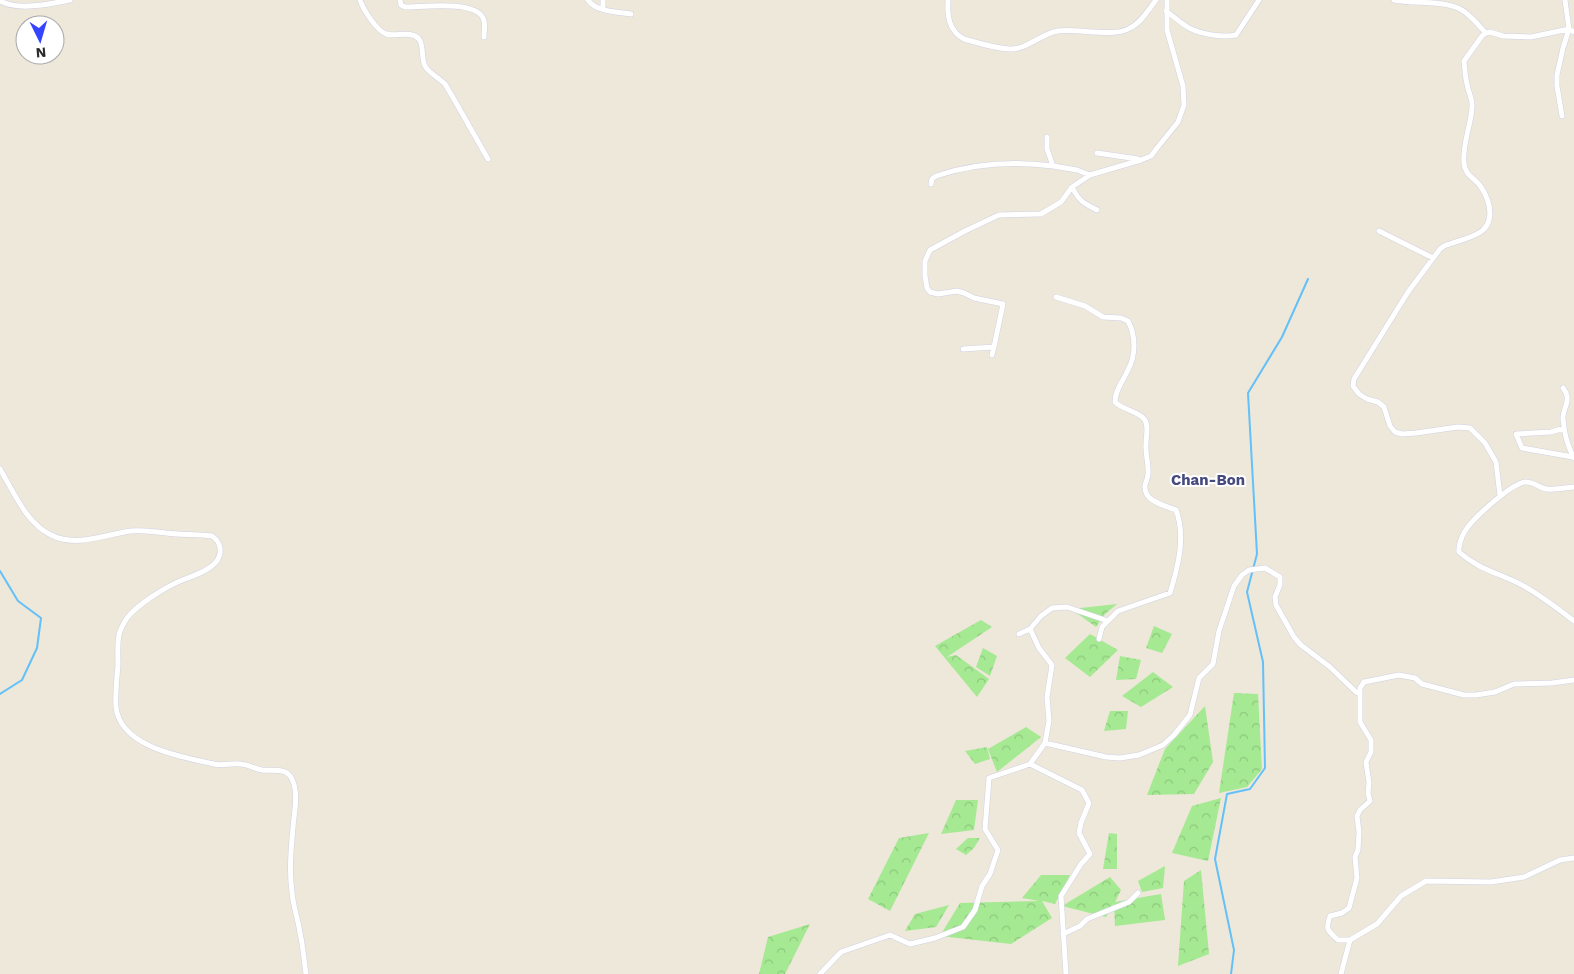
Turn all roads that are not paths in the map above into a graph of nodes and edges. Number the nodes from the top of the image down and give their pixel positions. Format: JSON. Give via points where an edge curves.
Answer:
{"nodes":[{"id":1,"x":70,"y":0,"type":"edge"},
{"id":2,"x":360,"y":0,"type":"edge"},
{"id":3,"x":400,"y":0,"type":"edge"},
{"id":4,"x":588,"y":0,"type":"edge"},
{"id":5,"x":603,"y":0,"type":"edge"},
{"id":6,"x":948,"y":0,"type":"edge"},
{"id":7,"x":1156,"y":0,"type":"edge"},
{"id":8,"x":1168,"y":0,"type":"edge"},
{"id":9,"x":1259,"y":0,"type":"edge"},
{"id":10,"x":1394,"y":0,"type":"edge"},
{"id":11,"x":1565,"y":0,"type":"edge"},
{"id":12,"x":0,"y":1,"type":"edge"},
{"id":13,"x":603,"y":9,"type":"junction"},
{"id":14,"x":1166,"y":12,"type":"junction"},
{"id":15,"x":631,"y":14,"type":"dead end"},
{"id":16,"x":1572,"y":31,"type":"edge"},
{"id":17,"x":1486,"y":33,"type":"junction"},
{"id":18,"x":484,"y":37,"type":"dead end"},
{"id":19,"x":1562,"y":116,"type":"dead end"},
{"id":20,"x":1047,"y":137,"type":"dead end"},
{"id":21,"x":1097,"y":153,"type":"dead end"},
{"id":22,"x":488,"y":159,"type":"dead end"},
{"id":23,"x":1141,"y":160,"type":"junction"},
{"id":24,"x":1053,"y":166,"type":"junction"},
{"id":25,"x":1090,"y":175,"type":"junction"},
{"id":26,"x":931,"y":184,"type":"dead end"},
{"id":27,"x":1072,"y":187,"type":"junction"},
{"id":28,"x":1097,"y":210,"type":"dead end"},
{"id":29,"x":1380,"y":231,"type":"dead end"},
{"id":30,"x":1433,"y":258,"type":"junction"},
{"id":31,"x":1056,"y":297,"type":"dead end"},
{"id":32,"x":994,"y":347,"type":"junction"},
{"id":33,"x":963,"y":349,"type":"dead end"},
{"id":34,"x":992,"y":355,"type":"dead end"},
{"id":35,"x":1563,"y":388,"type":"dead end"},
{"id":36,"x":1564,"y":428,"type":"junction"},
{"id":37,"x":1574,"y":458,"type":"edge"},
{"id":38,"x":0,"y":469,"type":"edge"},
{"id":39,"x":1574,"y":488,"type":"edge"},
{"id":40,"x":1500,"y":496,"type":"junction"},
{"id":41,"x":1108,"y":621,"type":"junction"},
{"id":42,"x":1574,"y":621,"type":"edge"},
{"id":43,"x":1030,"y":629,"type":"junction"},
{"id":44,"x":1019,"y":634,"type":"dead end"},
{"id":45,"x":1099,"y":638,"type":"dead end"},
{"id":46,"x":1574,"y":680,"type":"edge"},
{"id":47,"x":1360,"y":694,"type":"junction"},
{"id":48,"x":1045,"y":743,"type":"junction"},
{"id":49,"x":1030,"y":764,"type":"junction"},
{"id":50,"x":1574,"y":858,"type":"edge"},
{"id":51,"x":1138,"y":893,"type":"dead end"},
{"id":52,"x":1063,"y":934,"type":"junction"},
{"id":53,"x":1350,"y":940,"type":"junction"},
{"id":54,"x":306,"y":974,"type":"edge"},
{"id":55,"x":820,"y":974,"type":"edge"},
{"id":56,"x":1066,"y":974,"type":"edge"},
{"id":57,"x":1341,"y":974,"type":"edge"}],
"edges":[{"from":1,"to":12,"type":"street","via":[[13,6]]},
{"from":2,"to":22,"type":"street","via":[[374,23],[386,34],[420,39],[425,65],[448,89]]},
{"from":3,"to":18,"type":"street","via":[[405,7],[448,5],[472,9],[480,13],[485,22]]},
{"from":4,"to":13,"type":"street"},
{"from":5,"to":13,"type":"street"},
{"from":6,"to":7,"type":"street","via":[[949,21],[958,36],[1009,49],[1059,31],[1114,32],[1130,28]]},
{"from":8,"to":14,"type":"street"},
{"from":9,"to":14,"type":"street","via":[[1236,35],[1230,36],[1190,28]]},
{"from":10,"to":17,"type":"street","via":[[1459,9]]},
{"from":11,"to":16,"type":"street"},
{"from":13,"to":15,"type":"street"},
{"from":14,"to":23,"type":"street","via":[[1167,30],[1183,86],[1184,105],[1178,122],[1151,156]]},
{"from":16,"to":17,"type":"street","via":[[1531,37]]},
{"from":16,"to":19,"type":"street","via":[[1563,48],[1557,74]]},
{"from":17,"to":30,"type":"street","via":[[1464,61],[1472,117],[1463,150],[1468,175],[1481,186],[1490,203],[1490,218],[1479,234],[1444,246]]},
{"from":20,"to":24,"type":"street"},
{"from":21,"to":23,"type":"street"},
{"from":23,"to":25,"type":"street"},
{"from":24,"to":25,"type":"street"},
{"from":24,"to":26,"type":"street","via":[[1011,162],[970,167],[936,176]]},
{"from":25,"to":27,"type":"street"},
{"from":27,"to":28,"type":"street","via":[[1081,202]]},
{"from":27,"to":32,"type":"street","via":[[1061,202],[1041,214],[999,214],[930,250],[925,261],[930,292],[957,291],[1002,304]]},
{"from":29,"to":30,"type":"street"},
{"from":30,"to":40,"type":"street","via":[[1408,292],[1354,379],[1353,386],[1359,394],[1384,407],[1395,432],[1409,434],[1470,428],[1485,443],[1496,462]]},
{"from":31,"to":41,"type":"street","via":[[1085,306],[1104,318],[1121,318],[1132,328],[1133,358],[1117,389],[1115,402],[1146,421],[1146,494],[1158,504],[1176,510],[1179,518],[1179,554],[1170,592],[1118,611]]},
{"from":32,"to":33,"type":"street"},
{"from":32,"to":34,"type":"street"},
{"from":35,"to":36,"type":"street","via":[[1567,397],[1562,416]]},
{"from":36,"to":37,"type":"street"},
{"from":36,"to":37,"type":"street","via":[[1516,434],[1522,448]]},
{"from":38,"to":54,"type":"street","via":[[27,514],[37,525],[63,540],[91,539],[132,531],[212,536],[216,539],[221,550],[217,561],[150,599],[128,618],[118,644],[116,706],[124,728],[147,744],[213,764],[241,764],[258,770],[278,769],[292,779],[296,797],[291,852],[292,892]]},
{"from":39,"to":40,"type":"street","via":[[1548,489],[1523,482]]},
{"from":40,"to":42,"type":"street","via":[[1464,532],[1459,552],[1484,570],[1536,593]]},
{"from":41,"to":43,"type":"street","via":[[1067,608],[1052,608]]},
{"from":41,"to":45,"type":"street"},
{"from":43,"to":44,"type":"street"},
{"from":43,"to":48,"type":"street","via":[[1052,665]]},
{"from":46,"to":47,"type":"street","via":[[1514,684],[1495,692],[1464,695],[1399,675],[1364,682]]},
{"from":47,"to":48,"type":"street","via":[[1294,637],[1276,605],[1280,578],[1267,569],[1257,568],[1242,575],[1234,586],[1213,664],[1199,678],[1190,715],[1163,745],[1139,755],[1120,758]]},
{"from":47,"to":53,"type":"street","via":[[1360,722],[1371,740],[1371,752],[1366,762],[1370,801],[1357,816],[1357,878],[1349,908],[1330,916],[1327,924],[1328,932],[1338,940]]},
{"from":48,"to":49,"type":"street"},
{"from":49,"to":52,"type":"street","via":[[1082,790],[1089,803],[1079,834],[1090,854],[1061,896]]},
{"from":49,"to":55,"type":"street","via":[[989,778],[985,829],[998,850],[975,910],[964,928],[910,944],[890,935],[841,952]]},
{"from":50,"to":53,"type":"street","via":[[1560,860],[1524,877],[1508,880],[1426,881],[1400,896],[1378,924]]},
{"from":51,"to":52,"type":"street","via":[[1129,902],[1087,919]]},
{"from":52,"to":56,"type":"street"},
{"from":53,"to":57,"type":"street"}]}
